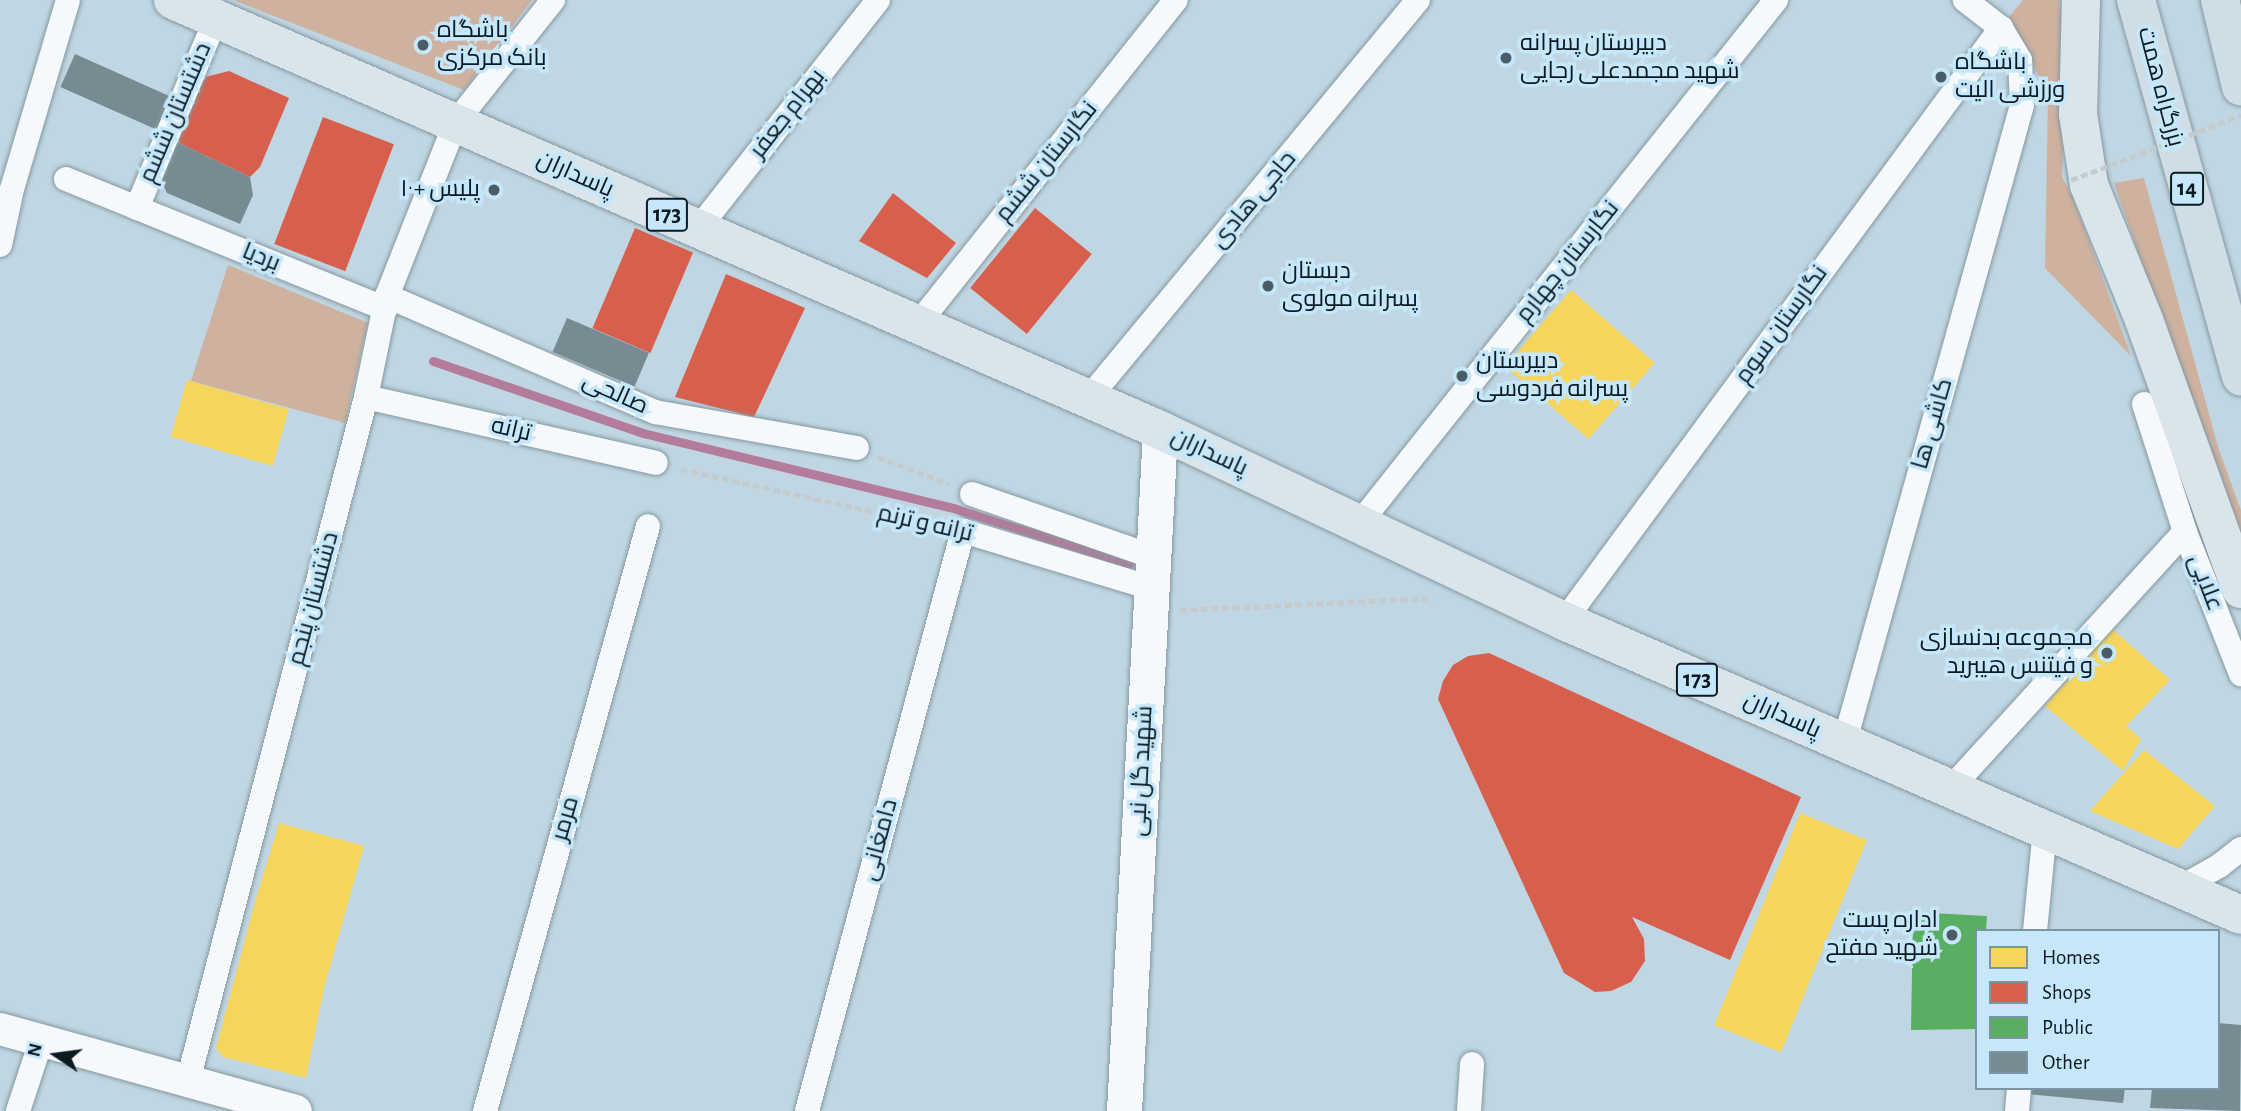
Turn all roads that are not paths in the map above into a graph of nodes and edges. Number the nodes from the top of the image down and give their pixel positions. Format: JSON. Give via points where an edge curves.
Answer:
{"nodes":[{"id":1,"x":68,"y":0,"type":"edge"},
{"id":2,"x":173,"y":0,"type":"edge"},
{"id":3,"x":553,"y":0,"type":"edge"},
{"id":4,"x":878,"y":0,"type":"edge"},
{"id":5,"x":1176,"y":0,"type":"edge"},
{"id":6,"x":1419,"y":0,"type":"edge"},
{"id":7,"x":1776,"y":0,"type":"edge"},
{"id":8,"x":1965,"y":0,"type":"edge"},
{"id":9,"x":2081,"y":0,"type":"edge"},
{"id":10,"x":2136,"y":0,"type":"edge"},
{"id":11,"x":2220,"y":0,"type":"edge"},
{"id":12,"x":216,"y":18,"type":"junction"},
{"id":13,"x":2001,"y":28,"type":"junction"},
{"id":14,"x":2241,"y":87,"type":"edge"},
{"id":15,"x":456,"y":122,"type":"junction"},
{"id":16,"x":66,"y":179,"type":"dead end"},
{"id":17,"x":6,"y":185,"type":"edge"},
{"id":18,"x":136,"y":208,"type":"junction"},
{"id":19,"x":698,"y":229,"type":"junction"},
{"id":20,"x":0,"y":245,"type":"edge"},
{"id":21,"x":387,"y":302,"type":"junction"},
{"id":22,"x":918,"y":324,"type":"junction"},
{"id":23,"x":2241,"y":377,"type":"edge"},
{"id":24,"x":366,"y":397,"type":"junction"},
{"id":25,"x":1088,"y":399,"type":"junction"},
{"id":26,"x":2144,"y":404,"type":"dead end"},
{"id":27,"x":1160,"y":430,"type":"junction"},
{"id":28,"x":857,"y":448,"type":"road end"},
{"id":29,"x":656,"y":463,"type":"dead end"},
{"id":30,"x":972,"y":494,"type":"road end"},
{"id":31,"x":1359,"y":524,"type":"junction"},
{"id":32,"x":648,"y":526,"type":"dead end"},
{"id":33,"x":963,"y":531,"type":"joint"},
{"id":34,"x":2185,"y":532,"type":"junction"},
{"id":35,"x":1152,"y":586,"type":"junction"},
{"id":36,"x":2241,"y":589,"type":"edge"},
{"id":37,"x":1564,"y":621,"type":"junction"},
{"id":38,"x":2241,"y":674,"type":"edge"},
{"id":39,"x":1844,"y":744,"type":"junction"},
{"id":40,"x":1950,"y":789,"type":"junction"},
{"id":41,"x":2045,"y":829,"type":"junction"},
{"id":42,"x":2241,"y":849,"type":"edge"},
{"id":43,"x":2218,"y":897,"type":"edge"},
{"id":44,"x":2035,"y":929,"type":"edge"},
{"id":45,"x":0,"y":1029,"type":"edge"},
{"id":46,"x":41,"y":1041,"type":"junction"},
{"id":47,"x":1472,"y":1064,"type":"dead end"},
{"id":48,"x":188,"y":1081,"type":"junction"},
{"id":49,"x":2019,"y":1090,"type":"edge"},
{"id":50,"x":18,"y":1111,"type":"edge"},
{"id":51,"x":296,"y":1111,"type":"edge"},
{"id":52,"x":485,"y":1111,"type":"edge"},
{"id":53,"x":807,"y":1111,"type":"edge"},
{"id":54,"x":1124,"y":1111,"type":"edge"},
{"id":55,"x":1469,"y":1111,"type":"edge"},
{"id":56,"x":2017,"y":1111,"type":"edge"}],
"edges":[{"from":1,"to":17,"type":"street"},
{"from":2,"to":12,"type":"main road","name":"پاسداران","number":"173"},
{"from":3,"to":15,"type":"street","name":"دشتستان پنجم"},
{"from":4,"to":19,"type":"street","name":"بهرام جعفر"},
{"from":5,"to":22,"type":"street","name":"نگارستان ششم"},
{"from":6,"to":25,"type":"street","name":"حاجی هادی"},
{"from":7,"to":31,"type":"street","name":"نگارستان چهارم"},
{"from":8,"to":13,"type":"street"},
{"from":9,"to":36,"type":"main road","via":[[2078,114],[2089,185],[2144,320]]},
{"from":10,"to":23,"type":"highway","name":"بزرگراه همت","number":"14"},
{"from":11,"to":14,"type":"highway"},
{"from":12,"to":15,"type":"main road","name":"پاسداران","number":"173"},
{"from":12,"to":18,"type":"street","name":"دشتستان ششم"},
{"from":13,"to":37,"type":"street","name":"نگارستان سوم"},
{"from":13,"to":39,"type":"street","name":"کاشی ها","via":[[2020,60],[2022,105]]},
{"from":15,"to":19,"type":"main road","name":"پاسداران","number":"173"},
{"from":15,"to":21,"type":"street","name":"دشتستان پنجم"},
{"from":16,"to":18,"type":"street","name":"بردیا"},
{"from":17,"to":20,"type":"street"},
{"from":18,"to":21,"type":"street","name":"بردیا"},
{"from":19,"to":22,"type":"main road","name":"پاسداران","number":"173"},
{"from":21,"to":24,"type":"street","name":"دشتستان پنجم"},
{"from":21,"to":28,"type":"street","name":"صالحی","via":[[655,412]]},
{"from":22,"to":25,"type":"main road","name":"پاسداران","number":"173"},
{"from":24,"to":29,"type":"street","name":"ترانه"},
{"from":24,"to":48,"type":"street","name":"دشتستان پنجم"},
{"from":25,"to":27,"type":"main road","name":"پاسداران","number":"173"},
{"from":26,"to":34,"type":"street","name":"علایی"},
{"from":27,"to":31,"type":"main road","name":"پاسداران","number":"173"},
{"from":27,"to":35,"type":"main road","name":"شهید گل نبی"},
{"from":30,"to":35,"type":"street"},
{"from":31,"to":37,"type":"main road","name":"پاسداران","number":"173"},
{"from":32,"to":52,"type":"street","name":"مرمر"},
{"from":33,"to":35,"type":"street","name":"ترانه و ترنم"},
{"from":33,"to":53,"type":"street","name":"دامغانی"},
{"from":34,"to":38,"type":"street","name":"علایی"},
{"from":34,"to":40,"type":"street"},
{"from":35,"to":54,"type":"main road","name":"شهید گل نبی"},
{"from":37,"to":39,"type":"main road","name":"پاسداران","number":"173"},
{"from":39,"to":40,"type":"main road","name":"پاسداران","number":"173"},
{"from":40,"to":41,"type":"main road","name":"پاسداران","number":"173"},
{"from":41,"to":43,"type":"main road","name":"پاسداران","number":"173"},
{"from":41,"to":44,"type":"street"},
{"from":42,"to":43,"type":"street","via":[[2219,866]]},
{"from":45,"to":46,"type":"street"},
{"from":46,"to":48,"type":"street"},
{"from":46,"to":50,"type":"street"},
{"from":47,"to":55,"type":"street"},
{"from":48,"to":51,"type":"street"},
{"from":49,"to":56,"type":"street"}]}
